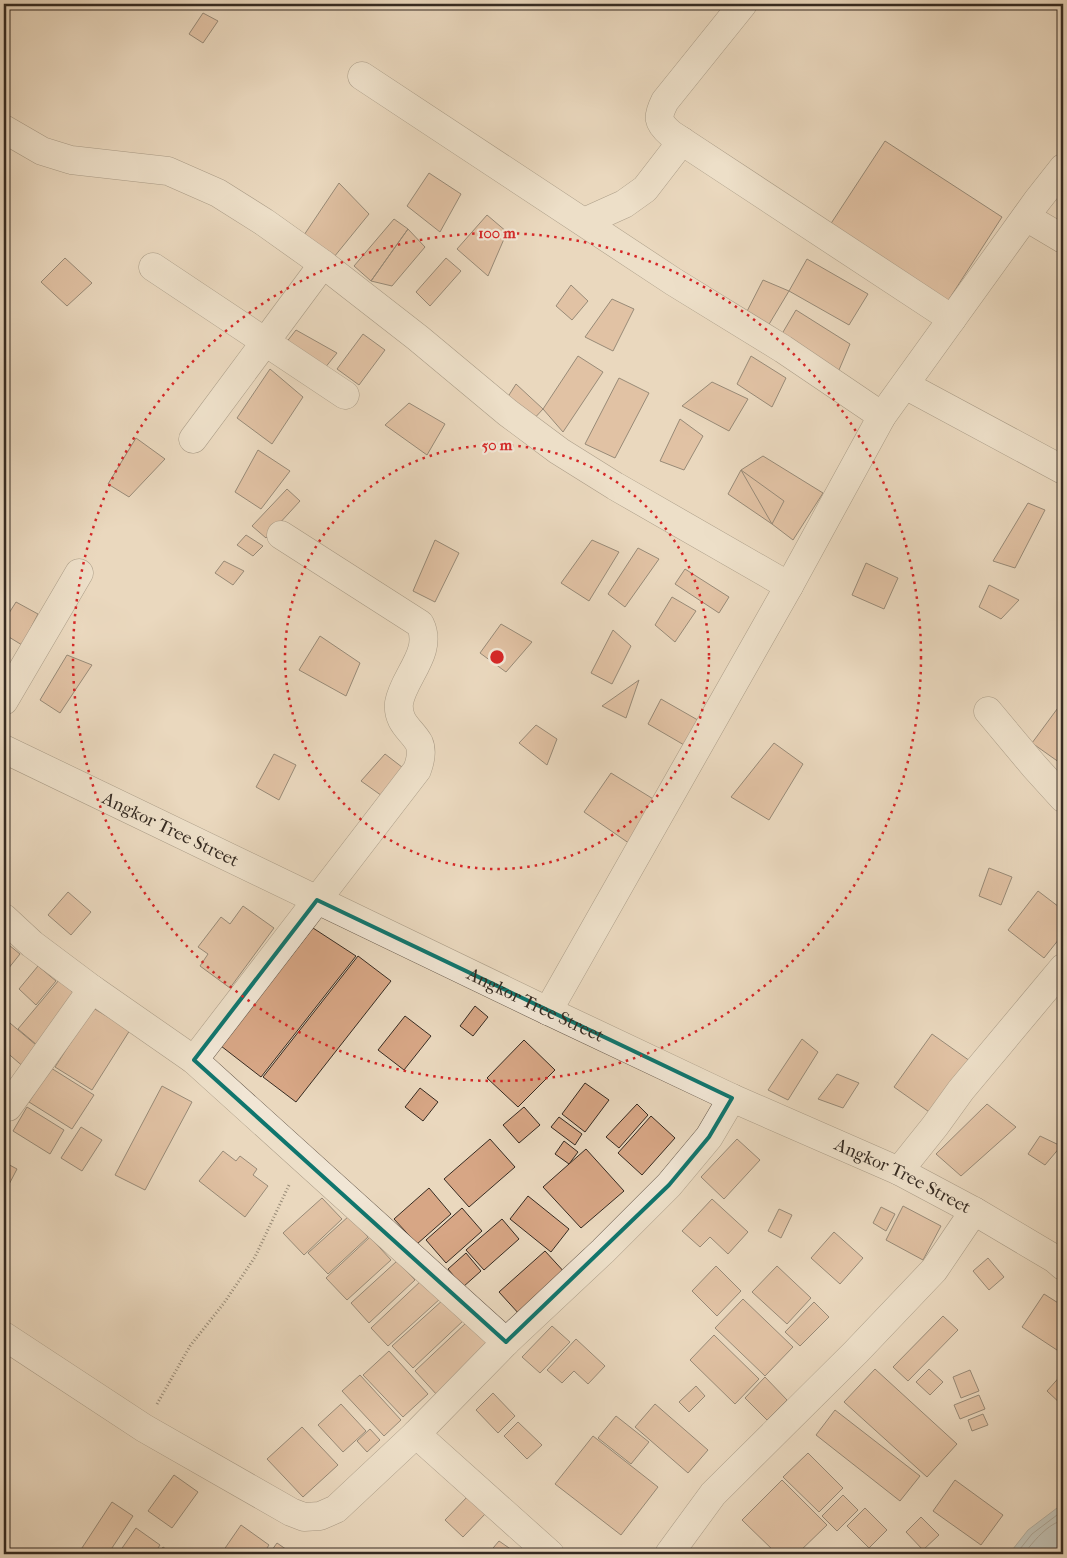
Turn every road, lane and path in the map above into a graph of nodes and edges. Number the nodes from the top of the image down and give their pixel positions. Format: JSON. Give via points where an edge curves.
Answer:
{"nodes":[{"id":1,"x":743,"y":4,"type":"edge"},
{"id":2,"x":362,"y":76,"type":"dead end"},
{"id":3,"x":4,"y":130,"type":"edge"},
{"id":4,"x":682,"y":142,"type":"junction"},
{"id":5,"x":1063,"y":168,"type":"edge"},
{"id":6,"x":1026,"y":217,"type":"junction"},
{"id":7,"x":584,"y":222,"type":"junction"},
{"id":8,"x":1063,"y":239,"type":"edge"},
{"id":9,"x":323,"y":264,"type":"junction"},
{"id":10,"x":153,"y":266,"type":"dead end"},
{"id":11,"x":952,"y":319,"type":"junction"},
{"id":12,"x":266,"y":342,"type":"junction"},
{"id":13,"x":905,"y":385,"type":"junction"},
{"id":14,"x":345,"y":395,"type":"dead end"},
{"id":15,"x":882,"y":416,"type":"junction"},
{"id":16,"x":193,"y":439,"type":"dead end"},
{"id":17,"x":1063,"y":470,"type":"edge"},
{"id":18,"x":282,"y":535,"type":"dead end"},
{"id":19,"x":79,"y":573,"type":"dead end"},
{"id":20,"x":788,"y":586,"type":"junction"},
{"id":21,"x":4,"y":701,"type":"edge"},
{"id":22,"x":988,"y":711,"type":"dead end"},
{"id":23,"x":4,"y":749,"type":"edge"},
{"id":24,"x":1063,"y":798,"type":"edge"},
{"id":25,"x":317,"y":900,"type":"junction"},
{"id":26,"x":4,"y":918,"type":"edge"},
{"id":27,"x":1063,"y":968,"type":"edge"},
{"id":28,"x":92,"y":989,"type":"junction"},
{"id":29,"x":548,"y":1011,"type":"junction"},
{"id":30,"x":194,"y":1060,"type":"junction"},
{"id":31,"x":732,"y":1098,"type":"junction"},
{"id":32,"x":8,"y":1107,"type":"dead end"},
{"id":33,"x":302,"y":1158,"type":"junction"},
{"id":34,"x":898,"y":1171,"type":"junction"},
{"id":35,"x":974,"y":1211,"type":"junction"},
{"id":36,"x":1063,"y":1266,"type":"edge"},
{"id":37,"x":4,"y":1336,"type":"edge"},
{"id":38,"x":506,"y":1342,"type":"junction"},
{"id":39,"x":144,"y":1428,"type":"junction"},
{"id":40,"x":416,"y":1434,"type":"junction"},
{"id":41,"x":550,"y":1554,"type":"edge"},
{"id":42,"x":669,"y":1554,"type":"edge"}],
"edges":[{"from":1,"to":4,"type":"street","via":[[661,109],[659,119],[662,126]]},
{"from":2,"to":7,"type":"street"},
{"from":3,"to":9,"type":"street","via":[[42,151],[71,160],[168,171],[218,193]]},
{"from":4,"to":7,"type":"street","via":[[645,189],[624,204]]},
{"from":4,"to":11,"type":"street"},
{"from":5,"to":6,"type":"street"},
{"from":6,"to":8,"type":"street"},
{"from":6,"to":11,"type":"street"},
{"from":7,"to":15,"type":"street"},
{"from":9,"to":12,"type":"street"},
{"from":9,"to":20,"type":"street","via":[[559,451]]},
{"from":10,"to":12,"type":"street"},
{"from":11,"to":13,"type":"street"},
{"from":12,"to":14,"type":"street"},
{"from":12,"to":16,"type":"street"},
{"from":13,"to":15,"type":"street"},
{"from":13,"to":17,"type":"street"},
{"from":15,"to":20,"type":"street"},
{"from":18,"to":25,"type":"street","via":[[406,614],[420,624],[424,632],[420,657],[401,693],[399,706],[404,726],[420,744],[417,770]]},
{"from":19,"to":21,"type":"street"},
{"from":20,"to":29,"type":"street"},
{"from":22,"to":24,"type":"street"},
{"from":23,"to":25,"type":"street","name":"Angkor Tree Street"},
{"from":25,"to":29,"type":"street","name":"Angkor Tree Street"},
{"from":25,"to":30,"type":"street"},
{"from":26,"to":28,"type":"street","via":[[32,944]]},
{"from":27,"to":34,"type":"street"},
{"from":28,"to":30,"type":"street"},
{"from":28,"to":32,"type":"street"},
{"from":29,"to":31,"type":"street","name":"Angkor Tree Street"},
{"from":30,"to":33,"type":"street"},
{"from":31,"to":34,"type":"street","name":"Angkor Tree Street"},
{"from":31,"to":38,"type":"street","via":[[709,1137],[669,1185]]},
{"from":33,"to":38,"type":"street"},
{"from":33,"to":39,"type":"path","via":[[254,1257],[190,1346]]},
{"from":34,"to":35,"type":"street","name":"Angkor Tree Street"},
{"from":35,"to":36,"type":"street","name":"Angkor Tree Street"},
{"from":35,"to":42,"type":"street","via":[[934,1270],[713,1494]]},
{"from":37,"to":39,"type":"street"},
{"from":38,"to":40,"type":"street"},
{"from":39,"to":40,"type":"street","via":[[304,1517],[320,1516],[336,1509]]},
{"from":40,"to":41,"type":"street"}]}
